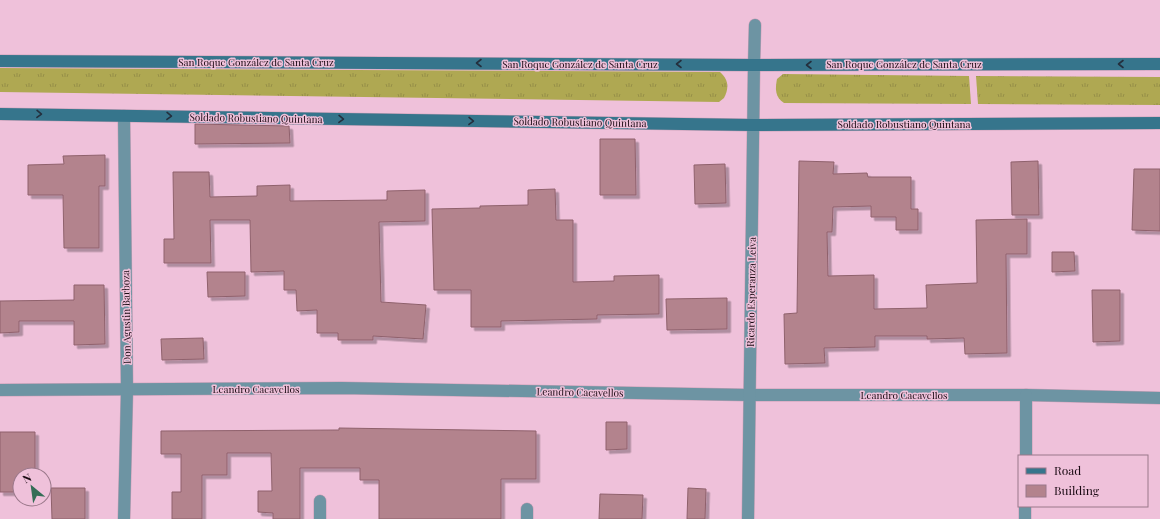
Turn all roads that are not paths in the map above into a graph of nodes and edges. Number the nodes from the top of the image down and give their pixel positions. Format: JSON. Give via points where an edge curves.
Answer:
{"nodes":[{"id":1,"x":755,"y":25,"type":"dead end"},
{"id":2,"x":0,"y":61,"type":"edge"},
{"id":3,"x":1160,"y":64,"type":"edge"},
{"id":4,"x":754,"y":65,"type":"junction"},
{"id":5,"x":0,"y":114,"type":"edge"},
{"id":6,"x":124,"y":116,"type":"junction"},
{"id":7,"x":1160,"y":123,"type":"edge"},
{"id":8,"x":753,"y":124,"type":"junction"},
{"id":9,"x":0,"y":390,"type":"edge"},
{"id":10,"x":127,"y":390,"type":"junction"},
{"id":11,"x":750,"y":395,"type":"junction"},
{"id":12,"x":1026,"y":395,"type":"junction"},
{"id":13,"x":1160,"y":398,"type":"edge"},
{"id":14,"x":1026,"y":455,"type":"edge"},
{"id":15,"x":320,"y":501,"type":"dead end"},
{"id":16,"x":1025,"y":507,"type":"edge"},
{"id":17,"x":124,"y":519,"type":"edge"},
{"id":18,"x":320,"y":519,"type":"edge"},
{"id":19,"x":748,"y":519,"type":"edge"},
{"id":20,"x":1025,"y":519,"type":"edge"}],
"edges":[{"from":1,"to":4,"type":"street","name":"Ricardo Esperanza Leiva"},
{"from":4,"to":2,"type":"street","name":"San Roque González de Santa Cruz","one_way":true},
{"from":3,"to":4,"type":"street","name":"San Roque González de Santa Cruz","one_way":true},
{"from":4,"to":8,"type":"street","name":"Ricardo Esperanza Leiva"},
{"from":5,"to":6,"type":"street","name":"Soldado Robustiano Quintana","one_way":true},
{"from":6,"to":8,"type":"street","name":"Soldado Robustiano Quintana","one_way":true},
{"from":6,"to":10,"type":"street","name":"Don Agustin Barboza"},
{"from":7,"to":8,"type":"street","name":"Soldado Robustiano Quintana"},
{"from":8,"to":11,"type":"street","name":"Ricardo Esperanza Leiva"},
{"from":9,"to":10,"type":"street","name":"Leandro Cacavellos"},
{"from":10,"to":11,"type":"street","name":"Leandro Cacavellos","via":[[341,388]]},
{"from":10,"to":17,"type":"street","name":"Don Agustin Barboza"},
{"from":11,"to":12,"type":"street","name":"Leandro Cacavellos"},
{"from":11,"to":19,"type":"street","name":"Ricardo Esperanza Leiva"},
{"from":12,"to":13,"type":"street","name":"Leandro Cacavellos"},
{"from":12,"to":14,"type":"street"},
{"from":15,"to":18,"type":"street"},
{"from":16,"to":20,"type":"street"}]}
